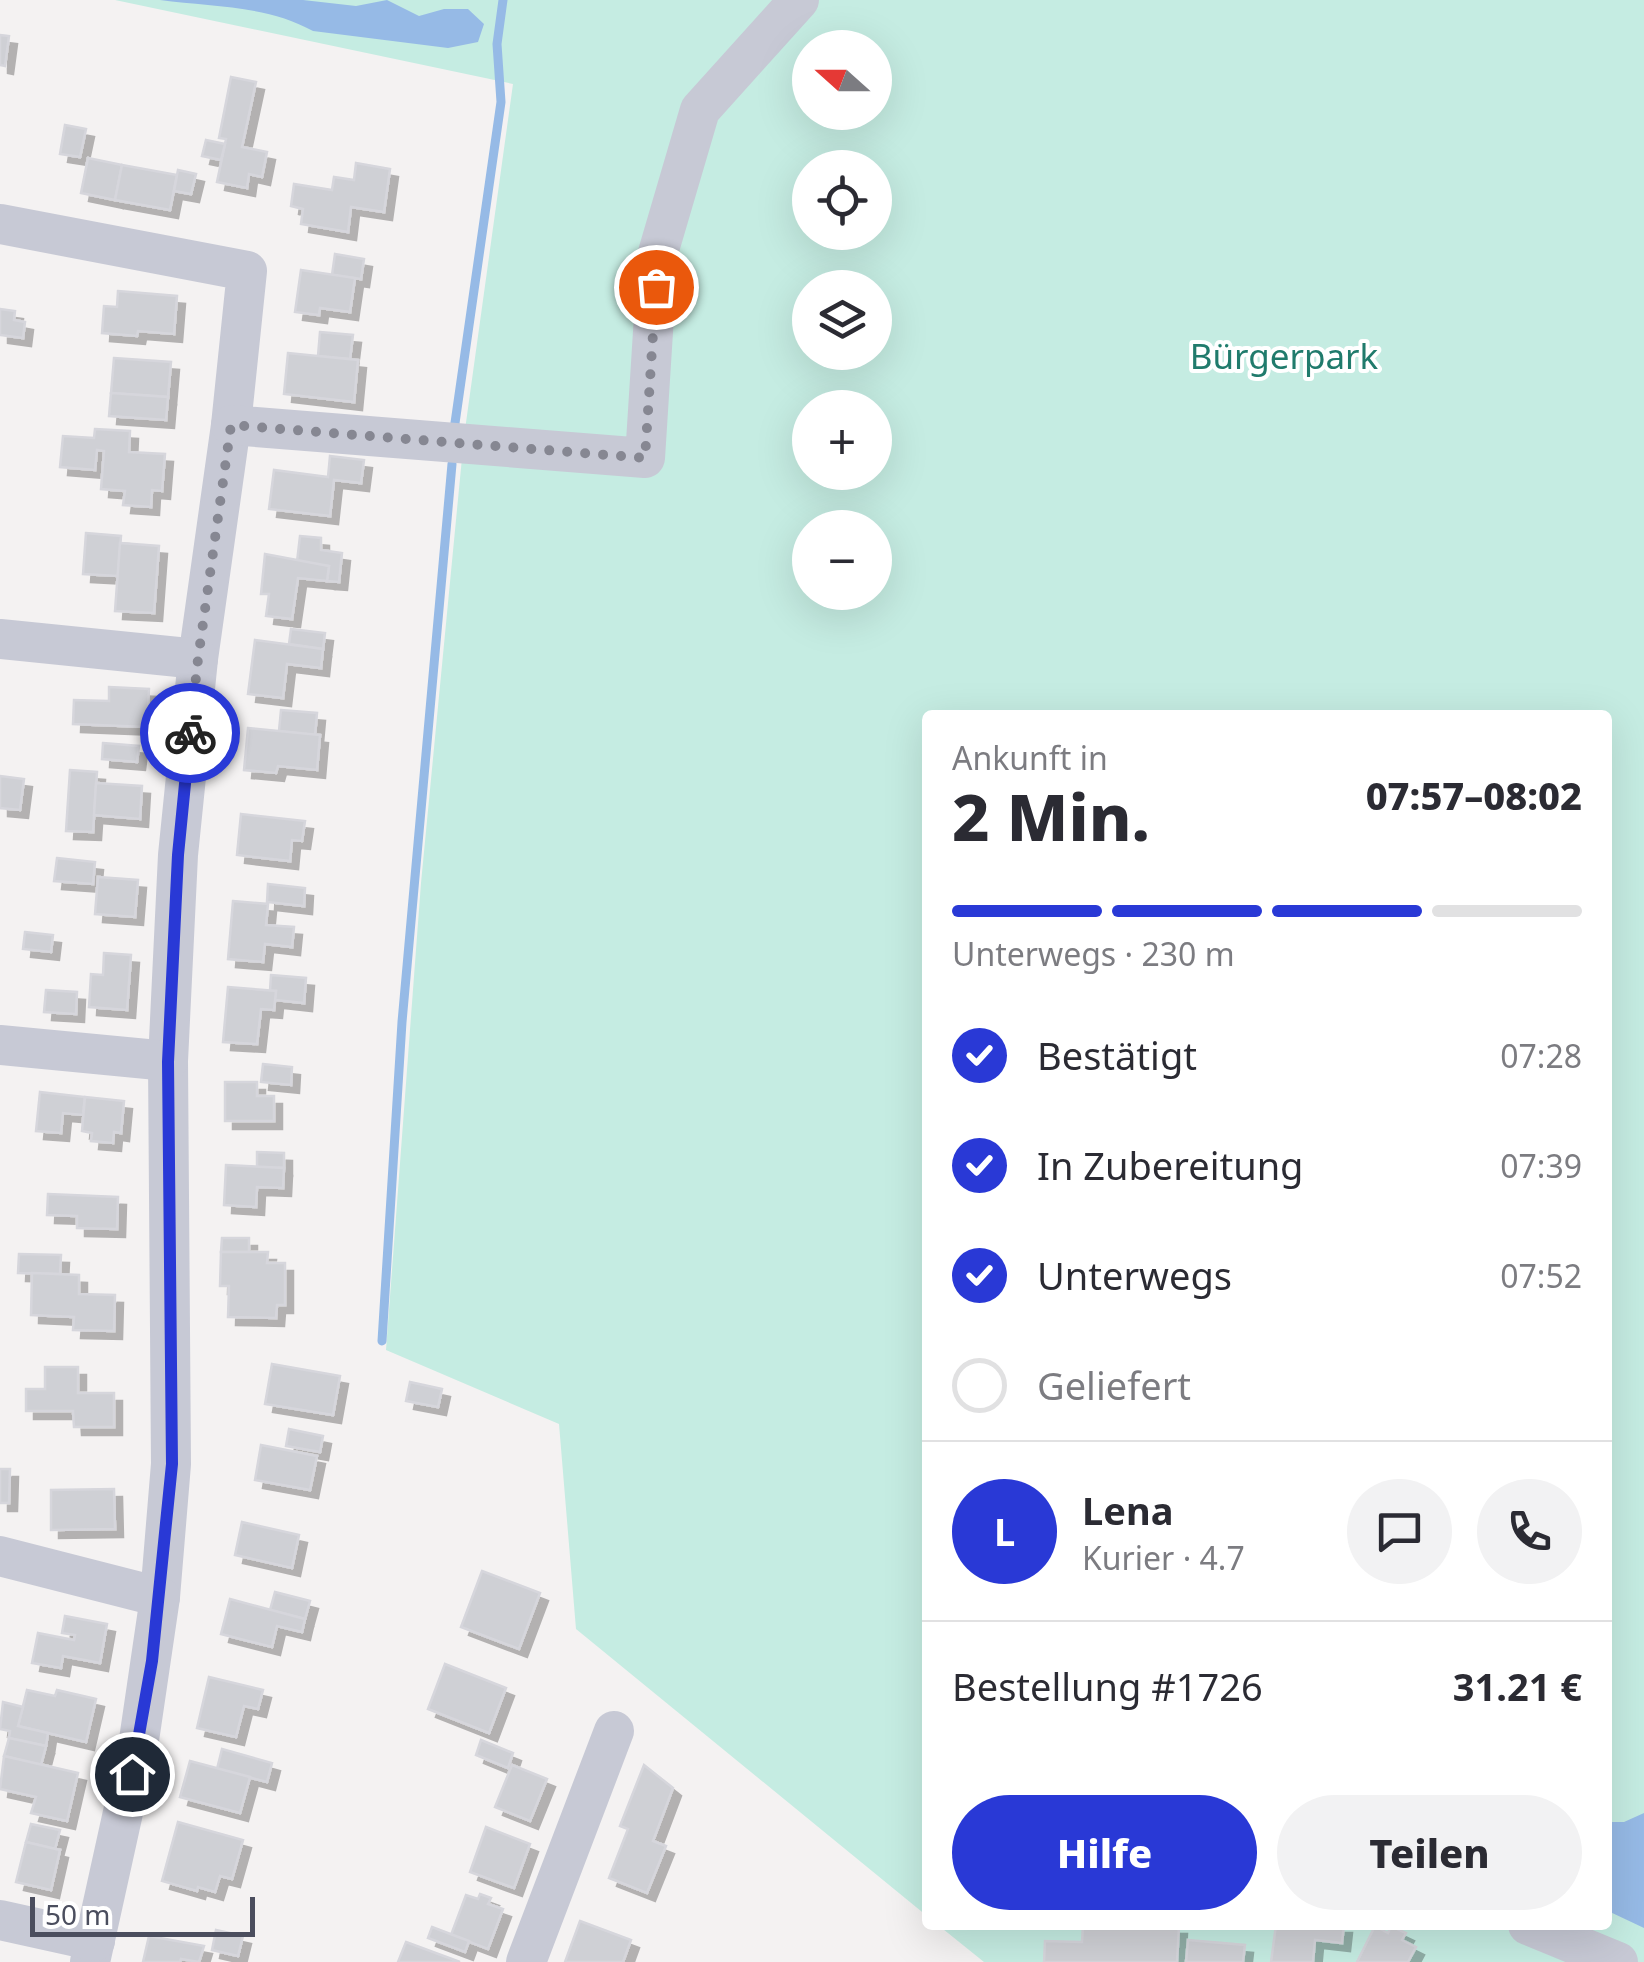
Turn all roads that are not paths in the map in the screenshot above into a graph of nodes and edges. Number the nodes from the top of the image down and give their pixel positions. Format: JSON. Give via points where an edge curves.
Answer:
{"nodes":[{"id":1,"x":799,"y":0,"type":"edge"},
{"id":2,"x":0,"y":224,"type":"edge"},
{"id":3,"x":231,"y":425,"type":"junction"},
{"id":4,"x":0,"y":639,"type":"edge"},
{"id":5,"x":198,"y":659,"type":"junction"},
{"id":6,"x":0,"y":1046,"type":"edge"},
{"id":7,"x":168,"y":1062,"type":"junction"},
{"id":8,"x":0,"y":1556,"type":"edge"},
{"id":9,"x":160,"y":1597,"type":"junction"},
{"id":10,"x":614,"y":1731,"type":"dead end"},
{"id":11,"x":0,"y":1920,"type":"edge"},
{"id":12,"x":1536,"y":1930,"type":"edge"},
{"id":13,"x":93,"y":1951,"type":"edge"},
{"id":14,"x":1572,"y":1953,"type":"edge"},
{"id":15,"x":526,"y":1962,"type":"edge"},
{"id":16,"x":1618,"y":1962,"type":"edge"}],
"edges":[{"from":1,"to":3,"type":"street","via":[[700,110],[658,253],[645,458]]},
{"from":2,"to":3,"type":"street","via":[[246,271]]},
{"from":3,"to":5,"type":"street"},
{"from":4,"to":5,"type":"street"},
{"from":5,"to":7,"type":"street","via":[[178,855]]},
{"from":6,"to":7,"type":"street"},
{"from":7,"to":9,"type":"street","via":[[172,1464]]},
{"from":8,"to":9,"type":"street"},
{"from":9,"to":13,"type":"street","via":[[140,1740]]},
{"from":10,"to":15,"type":"street"},
{"from":11,"to":13,"type":"street"},
{"from":12,"to":14,"type":"street"},
{"from":14,"to":16,"type":"street"}]}
